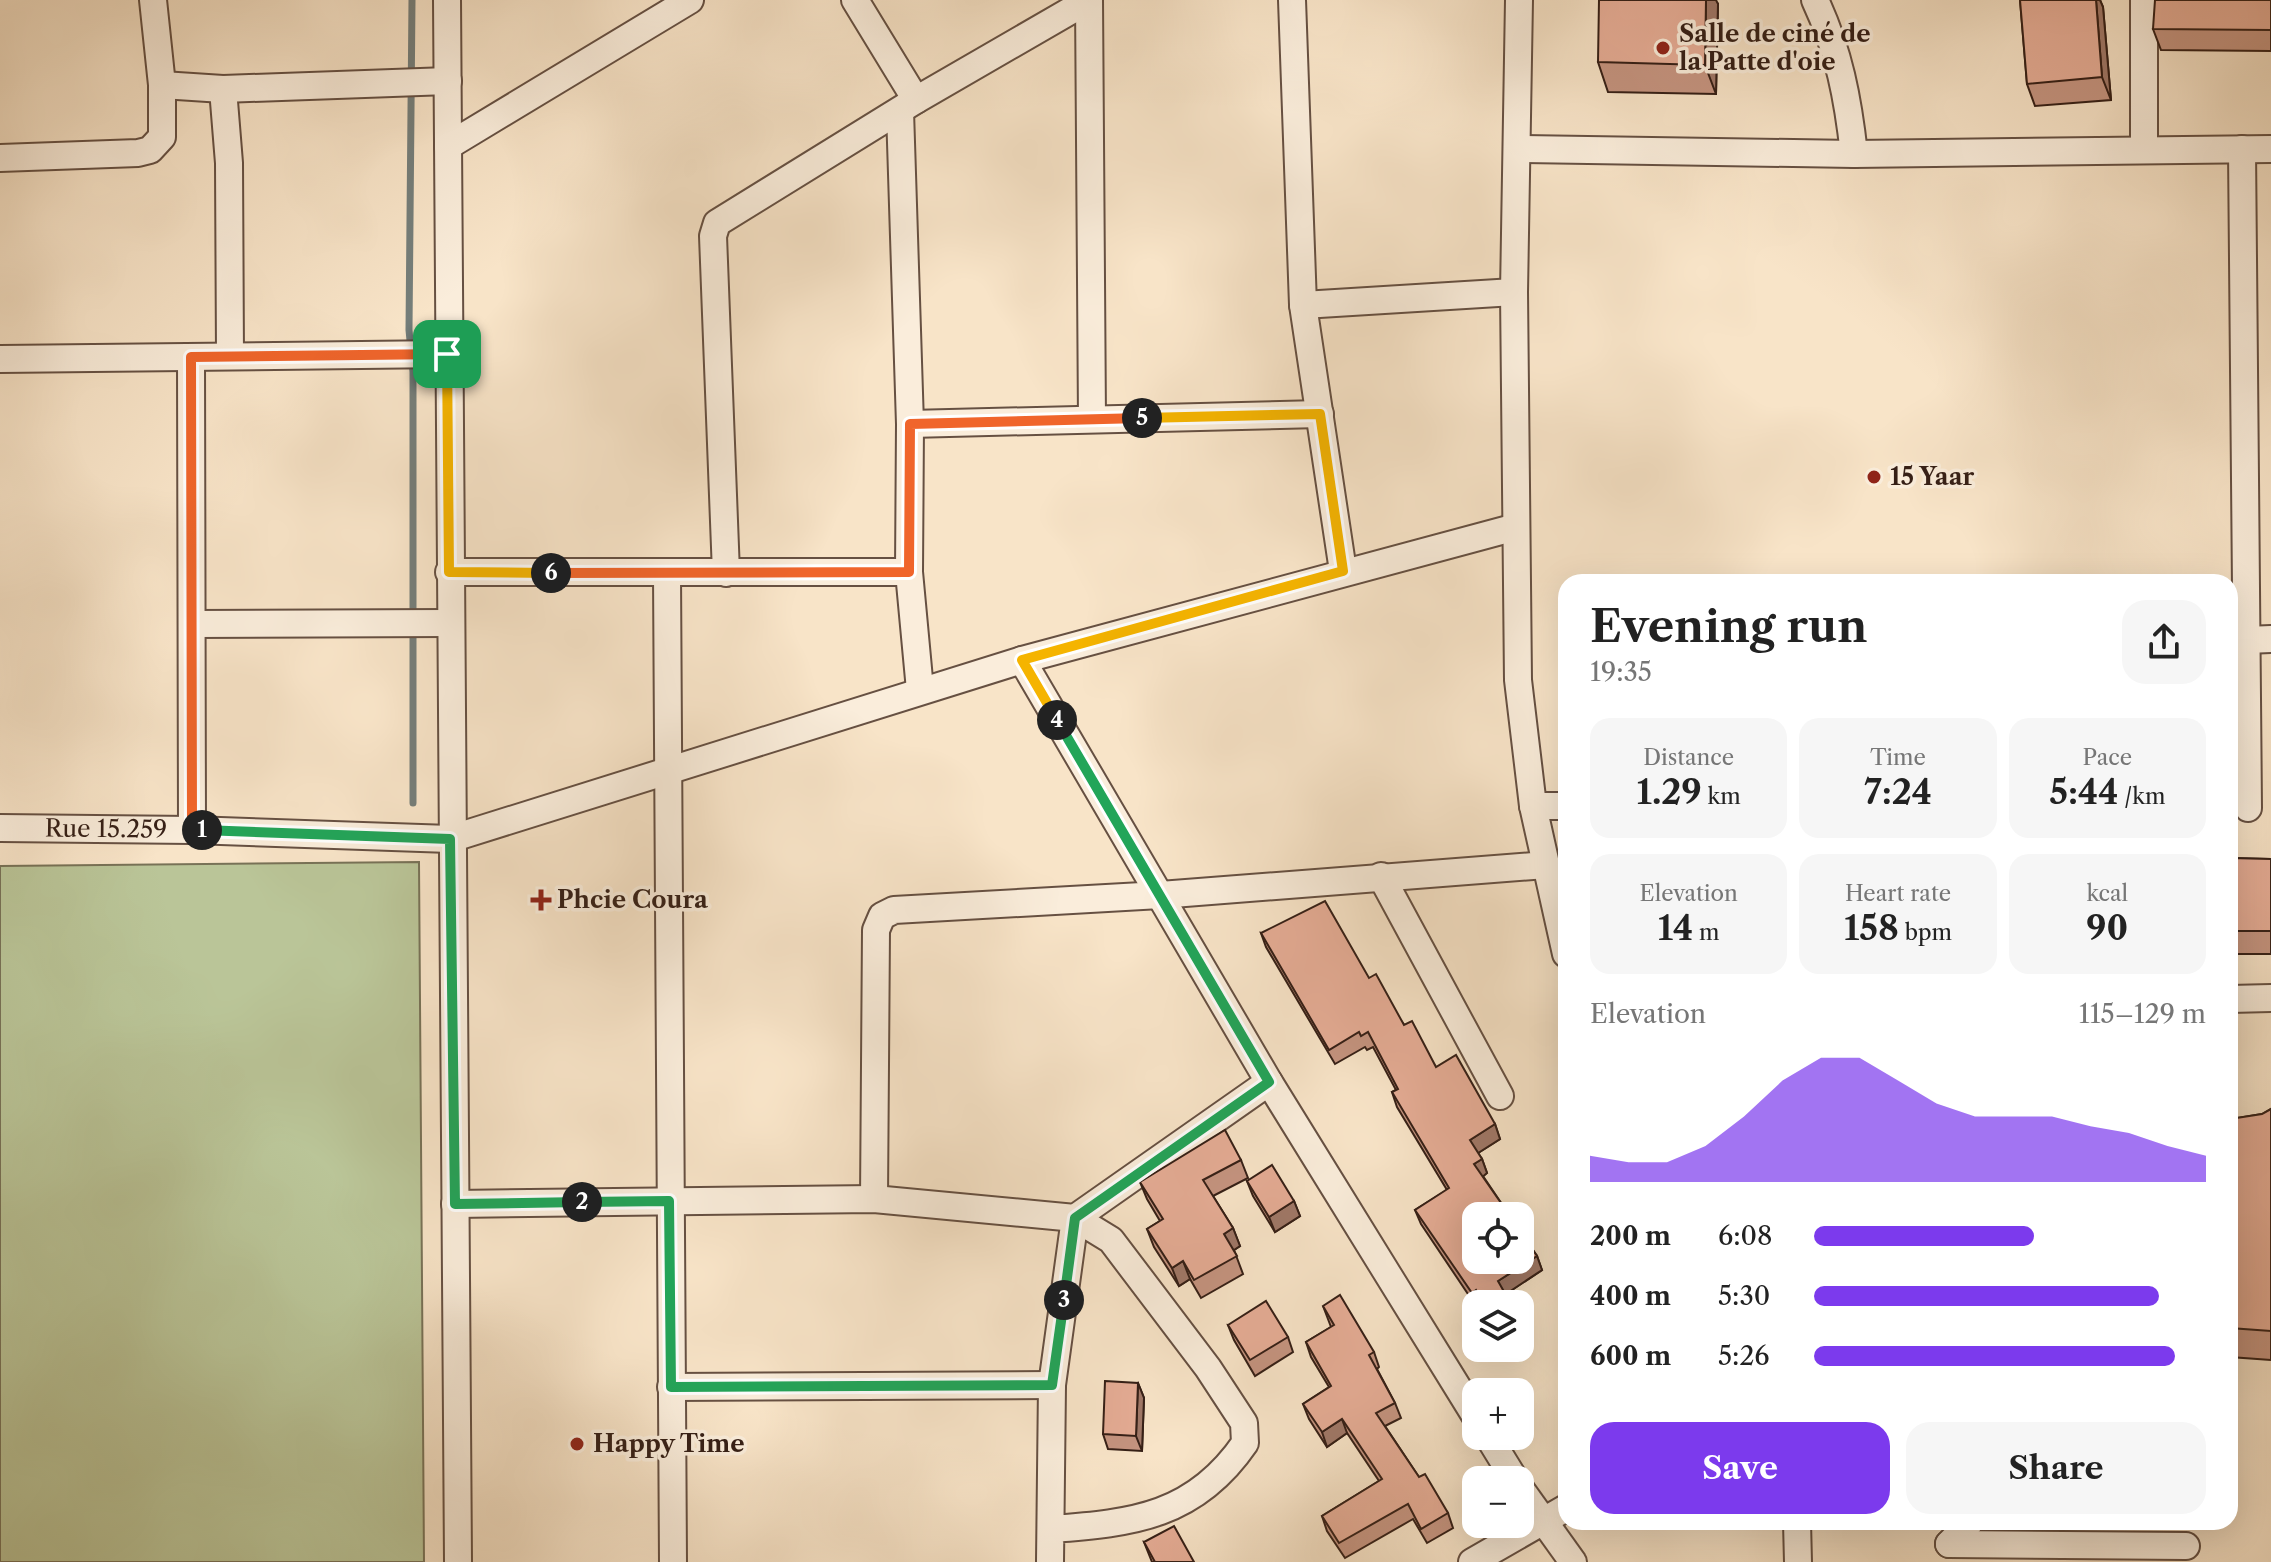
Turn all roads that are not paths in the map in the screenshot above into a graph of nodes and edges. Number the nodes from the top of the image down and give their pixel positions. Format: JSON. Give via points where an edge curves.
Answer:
{"nodes":[{"id":1,"x":153,"y":0,"type":"edge"},
{"id":2,"x":447,"y":0,"type":"edge"},
{"id":3,"x":690,"y":0,"type":"edge"},
{"id":4,"x":855,"y":0,"type":"edge"},
{"id":5,"x":1089,"y":0,"type":"edge"},
{"id":6,"x":1292,"y":0,"type":"edge"},
{"id":7,"x":1519,"y":0,"type":"edge"},
{"id":8,"x":1815,"y":0,"type":"edge"},
{"id":9,"x":2144,"y":0,"type":"edge"},
{"id":10,"x":448,"y":81,"type":"junction"},
{"id":11,"x":162,"y":85,"type":"junction"},
{"id":12,"x":223,"y":89,"type":"junction"},
{"id":13,"x":908,"y":105,"type":"junction"},
{"id":14,"x":448,"y":146,"type":"junction"},
{"id":15,"x":1517,"y":149,"type":"junction"},
{"id":16,"x":2242,"y":149,"type":"junction"},
{"id":17,"x":2271,"y":149,"type":"edge"},
{"id":18,"x":2144,"y":150,"type":"junction"},
{"id":19,"x":1854,"y":154,"type":"junction"},
{"id":20,"x":0,"y":158,"type":"edge"},
{"id":21,"x":1514,"y":292,"type":"junction"},
{"id":22,"x":1303,"y":305,"type":"junction"},
{"id":23,"x":447,"y":354,"type":"junction"},
{"id":24,"x":230,"y":356,"type":"junction"},
{"id":25,"x":191,"y":357,"type":"junction"},
{"id":26,"x":0,"y":359,"type":"edge"},
{"id":27,"x":1320,"y":414,"type":"junction"},
{"id":28,"x":1092,"y":419,"type":"junction"},
{"id":29,"x":910,"y":424,"type":"junction"},
{"id":30,"x":1516,"y":527,"type":"junction"},
{"id":31,"x":1343,"y":571,"type":"junction"},
{"id":32,"x":449,"y":572,"type":"junction"},
{"id":33,"x":909,"y":572,"type":"junction"},
{"id":34,"x":726,"y":573,"type":"junction"},
{"id":35,"x":667,"y":574,"type":"junction"},
{"id":36,"x":425,"y":623,"type":"junction"},
{"id":37,"x":194,"y":624,"type":"junction"},
{"id":38,"x":2259,"y":640,"type":"edge"},
{"id":39,"x":1022,"y":660,"type":"junction"},
{"id":40,"x":920,"y":690,"type":"junction"},
{"id":41,"x":665,"y":773,"type":"junction"},
{"id":42,"x":1533,"y":806,"type":"junction"},
{"id":43,"x":1558,"y":806,"type":"edge"},
{"id":44,"x":2250,"y":809,"type":"edge"},
{"id":45,"x":0,"y":828,"type":"edge"},
{"id":46,"x":192,"y":830,"type":"junction"},
{"id":47,"x":450,"y":839,"type":"junction"},
{"id":48,"x":1546,"y":865,"type":"junction"},
{"id":49,"x":1381,"y":876,"type":"junction"},
{"id":50,"x":1160,"y":895,"type":"junction"},
{"id":51,"x":1558,"y":918,"type":"edge"},
{"id":52,"x":2271,"y":998,"type":"edge"},
{"id":53,"x":2238,"y":999,"type":"edge"},
{"id":54,"x":1269,"y":1082,"type":"junction"},
{"id":55,"x":1500,"y":1096,"type":"dead end"},
{"id":56,"x":874,"y":1199,"type":"junction"},
{"id":57,"x":669,"y":1201,"type":"junction"},
{"id":58,"x":455,"y":1204,"type":"junction"},
{"id":59,"x":1075,"y":1218,"type":"junction"},
{"id":60,"x":1052,"y":1385,"type":"junction"},
{"id":61,"x":671,"y":1387,"type":"junction"},
{"id":62,"x":1462,"y":1394,"type":"edge"},
{"id":63,"x":1534,"y":1511,"type":"edge"},
{"id":64,"x":1558,"y":1512,"type":"edge"},
{"id":65,"x":1541,"y":1522,"type":"junction"},
{"id":66,"x":1051,"y":1529,"type":"junction"},
{"id":67,"x":1797,"y":1530,"type":"edge"},
{"id":68,"x":1962,"y":1530,"type":"edge"},
{"id":69,"x":2186,"y":1543,"type":"edge"},
{"id":70,"x":458,"y":1562,"type":"edge"},
{"id":71,"x":673,"y":1562,"type":"edge"},
{"id":72,"x":1050,"y":1562,"type":"edge"},
{"id":73,"x":1472,"y":1562,"type":"edge"},
{"id":74,"x":1573,"y":1562,"type":"edge"},
{"id":75,"x":1798,"y":1562,"type":"edge"}],
"edges":[{"from":1,"to":11,"type":"street"},
{"from":2,"to":10,"type":"street"},
{"from":3,"to":14,"type":"street"},
{"from":4,"to":13,"type":"street"},
{"from":5,"to":13,"type":"street"},
{"from":5,"to":28,"type":"street"},
{"from":6,"to":22,"type":"street"},
{"from":7,"to":15,"type":"street"},
{"from":8,"to":19,"type":"street","via":[[1834,40]]},
{"from":9,"to":18,"type":"street"},
{"from":10,"to":12,"type":"street"},
{"from":10,"to":14,"type":"street"},
{"from":11,"to":12,"type":"street"},
{"from":11,"to":20,"type":"street","via":[[162,137],[150,150]]},
{"from":12,"to":24,"type":"street","via":[[229,163]]},
{"from":13,"to":29,"type":"street"},
{"from":13,"to":34,"type":"street","via":[[717,223],[713,236]]},
{"from":14,"to":23,"type":"street"},
{"from":15,"to":19,"type":"street"},
{"from":15,"to":21,"type":"street"},
{"from":16,"to":17,"type":"street"},
{"from":16,"to":18,"type":"street"},
{"from":16,"to":38,"type":"street"},
{"from":18,"to":19,"type":"street"},
{"from":21,"to":22,"type":"street"},
{"from":21,"to":30,"type":"street"},
{"from":22,"to":27,"type":"street"},
{"from":23,"to":24,"type":"street"},
{"from":23,"to":32,"type":"street"},
{"from":24,"to":25,"type":"street"},
{"from":25,"to":26,"type":"street"},
{"from":25,"to":37,"type":"street"},
{"from":27,"to":28,"type":"street"},
{"from":27,"to":31,"type":"street"},
{"from":28,"to":29,"type":"street"},
{"from":29,"to":33,"type":"street"},
{"from":30,"to":31,"type":"street","name":"Rue 15.259"},
{"from":30,"to":42,"type":"street","via":[[1518,680]]},
{"from":31,"to":39,"type":"street","name":"Rue 15.259"},
{"from":32,"to":35,"type":"street"},
{"from":32,"to":36,"type":"street"},
{"from":33,"to":34,"type":"street"},
{"from":33,"to":40,"type":"street"},
{"from":34,"to":35,"type":"street"},
{"from":35,"to":41,"type":"street"},
{"from":36,"to":37,"type":"street"},
{"from":36,"to":47,"type":"street"},
{"from":37,"to":46,"type":"street"},
{"from":38,"to":44,"type":"street"},
{"from":39,"to":40,"type":"street","name":"Rue 15.259"},
{"from":39,"to":50,"type":"street"},
{"from":40,"to":41,"type":"street","name":"Rue 15.259"},
{"from":41,"to":47,"type":"street","name":"Rue 15.259"},
{"from":41,"to":57,"type":"street"},
{"from":42,"to":43,"type":"street"},
{"from":42,"to":48,"type":"street"},
{"from":45,"to":46,"type":"street","name":"Rue 15.259"},
{"from":46,"to":47,"type":"street","name":"Rue 15.259"},
{"from":47,"to":58,"type":"street"},
{"from":48,"to":49,"type":"street"},
{"from":48,"to":51,"type":"street"},
{"from":49,"to":50,"type":"street"},
{"from":49,"to":55,"type":"street"},
{"from":50,"to":54,"type":"street"},
{"from":50,"to":56,"type":"street","via":[[894,910],[882,916],[876,930]]},
{"from":52,"to":53,"type":"street"},
{"from":54,"to":59,"type":"street"},
{"from":54,"to":62,"type":"street"},
{"from":56,"to":57,"type":"street"},
{"from":56,"to":59,"type":"street"},
{"from":57,"to":58,"type":"street"},
{"from":57,"to":61,"type":"street"},
{"from":58,"to":70,"type":"street"},
{"from":59,"to":60,"type":"street"},
{"from":59,"to":66,"type":"street","via":[[1111,1240],[1208,1368],[1244,1423],[1245,1443],[1211,1485],[1184,1504],[1141,1518]]},
{"from":60,"to":61,"type":"street"},
{"from":60,"to":66,"type":"street"},
{"from":61,"to":71,"type":"street"},
{"from":63,"to":65,"type":"street"},
{"from":64,"to":65,"type":"street"},
{"from":65,"to":73,"type":"street"},
{"from":65,"to":74,"type":"street"},
{"from":66,"to":72,"type":"street"},
{"from":67,"to":75,"type":"street"},
{"from":68,"to":69,"type":"street","via":[[1949,1544]]}]}
